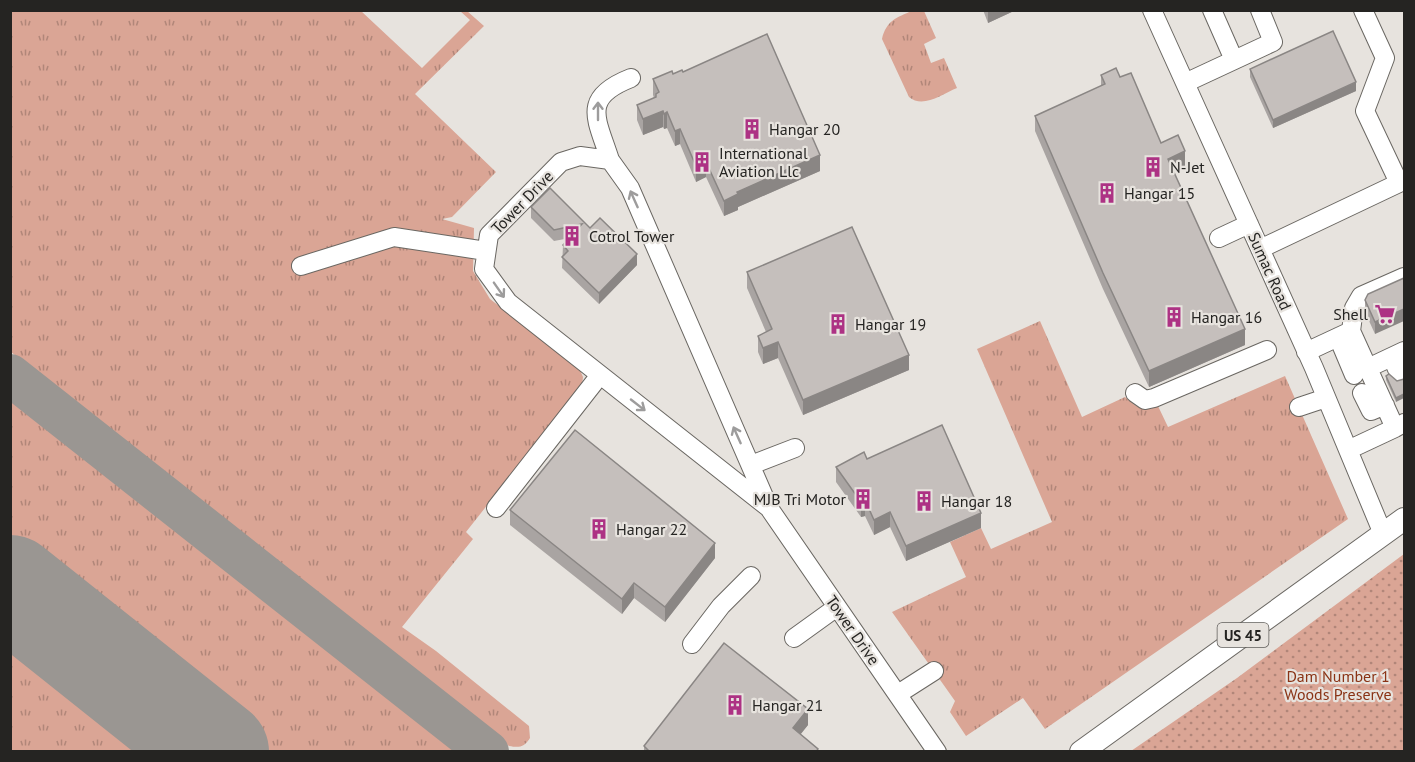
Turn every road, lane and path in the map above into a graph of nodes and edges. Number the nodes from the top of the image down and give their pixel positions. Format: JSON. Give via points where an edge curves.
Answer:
{"nodes":[{"id":1,"x":1152,"y":10,"type":"edge"},
{"id":2,"x":1212,"y":10,"type":"edge"},
{"id":3,"x":1260,"y":10,"type":"edge"},
{"id":4,"x":1364,"y":10,"type":"edge"},
{"id":5,"x":1234,"y":60,"type":"junction"},
{"id":6,"x":631,"y":78,"type":"dead end"},
{"id":7,"x":1185,"y":83,"type":"junction"},
{"id":8,"x":610,"y":160,"type":"junction"},
{"id":9,"x":1248,"y":224,"type":"junction"},
{"id":10,"x":1219,"y":238,"type":"dead end"},
{"id":11,"x":1260,"y":249,"type":"junction"},
{"id":12,"x":486,"y":251,"type":"junction"},
{"id":13,"x":301,"y":266,"type":"dead end"},
{"id":14,"x":1404,"y":277,"type":"edge"},
{"id":15,"x":1344,"y":334,"type":"junction"},
{"id":16,"x":1267,"y":350,"type":"dead end"},
{"id":17,"x":1306,"y":352,"type":"junction"},
{"id":18,"x":1398,"y":361,"type":"edge"},
{"id":19,"x":1361,"y":372,"type":"junction"},
{"id":20,"x":600,"y":375,"type":"junction"},
{"id":21,"x":1135,"y":393,"type":"dead end"},
{"id":22,"x":1362,"y":393,"type":"dead end"},
{"id":23,"x":1326,"y":398,"type":"junction"},
{"id":24,"x":1385,"y":405,"type":"junction"},
{"id":25,"x":1299,"y":407,"type":"dead end"},
{"id":26,"x":1400,"y":426,"type":"edge"},
{"id":27,"x":795,"y":448,"type":"dead end"},
{"id":28,"x":1348,"y":450,"type":"junction"},
{"id":29,"x":750,"y":465,"type":"junction"},
{"id":30,"x":496,"y":508,"type":"dead end"},
{"id":31,"x":769,"y":508,"type":"junction"},
{"id":32,"x":1404,"y":519,"type":"edge"},
{"id":33,"x":1383,"y":534,"type":"junction"},
{"id":34,"x":751,"y":576,"type":"dead end"},
{"id":35,"x":837,"y":607,"type":"junction"},
{"id":36,"x":794,"y":638,"type":"dead end"},
{"id":37,"x":692,"y":644,"type":"dead end"},
{"id":38,"x":934,"y":671,"type":"dead end"},
{"id":39,"x":898,"y":694,"type":"junction"},
{"id":40,"x":937,"y":752,"type":"edge"},
{"id":41,"x":1081,"y":752,"type":"edge"}],
"edges":[{"from":1,"to":7,"type":"street","name":"Sumac Road"},
{"from":2,"to":5,"type":"street"},
{"from":3,"to":5,"type":"street","via":[[1273,42]]},
{"from":4,"to":11,"type":"street","via":[[1385,58],[1365,111],[1399,183]]},
{"from":5,"to":7,"type":"street"},
{"from":8,"to":6,"type":"street","one_way":true,"via":[[598,123],[598,100]]},
{"from":7,"to":9,"type":"street","name":"Sumac Road"},
{"from":8,"to":12,"type":"street","name":"Tower Drive","via":[[580,156],[561,162],[489,235]]},
{"from":29,"to":8,"type":"street","name":"Tower Drive","one_way":true,"via":[[630,189]]},
{"from":9,"to":10,"type":"street"},
{"from":9,"to":11,"type":"street","name":"Sumac Road"},
{"from":11,"to":17,"type":"street","name":"Sumac Road"},
{"from":12,"to":13,"type":"street","via":[[394,237]]},
{"from":12,"to":20,"type":"street","name":"Tower Drive","one_way":true,"via":[[484,269],[508,302]]},
{"from":14,"to":15,"type":"street","via":[[1361,296]]},
{"from":15,"to":17,"type":"street"},
{"from":15,"to":19,"type":"street"},
{"from":16,"to":21,"type":"street","via":[[1154,398],[1146,400]]},
{"from":17,"to":23,"type":"street","name":"Sumac Road"},
{"from":18,"to":19,"type":"street"},
{"from":19,"to":24,"type":"street"},
{"from":20,"to":30,"type":"street"},
{"from":20,"to":31,"type":"street","name":"Tower Drive","one_way":true},
{"from":22,"to":24,"type":"street","via":[[1371,411]]},
{"from":23,"to":25,"type":"street"},
{"from":23,"to":28,"type":"street","name":"Sumac Road"},
{"from":24,"to":26,"type":"street"},
{"from":26,"to":28,"type":"street"},
{"from":27,"to":29,"type":"street"},
{"from":28,"to":33,"type":"street","name":"Sumac Road"},
{"from":29,"to":31,"type":"street","name":"Tower Drive"},
{"from":31,"to":35,"type":"street","name":"Tower Drive"},
{"from":32,"to":33,"type":"main road","number":"US 45"},
{"from":33,"to":41,"type":"main road","number":"US 45"},
{"from":34,"to":37,"type":"street"},
{"from":35,"to":36,"type":"street"},
{"from":35,"to":39,"type":"street","name":"Tower Drive"},
{"from":38,"to":39,"type":"street"},
{"from":39,"to":40,"type":"street","name":"Tower Drive"}]}
